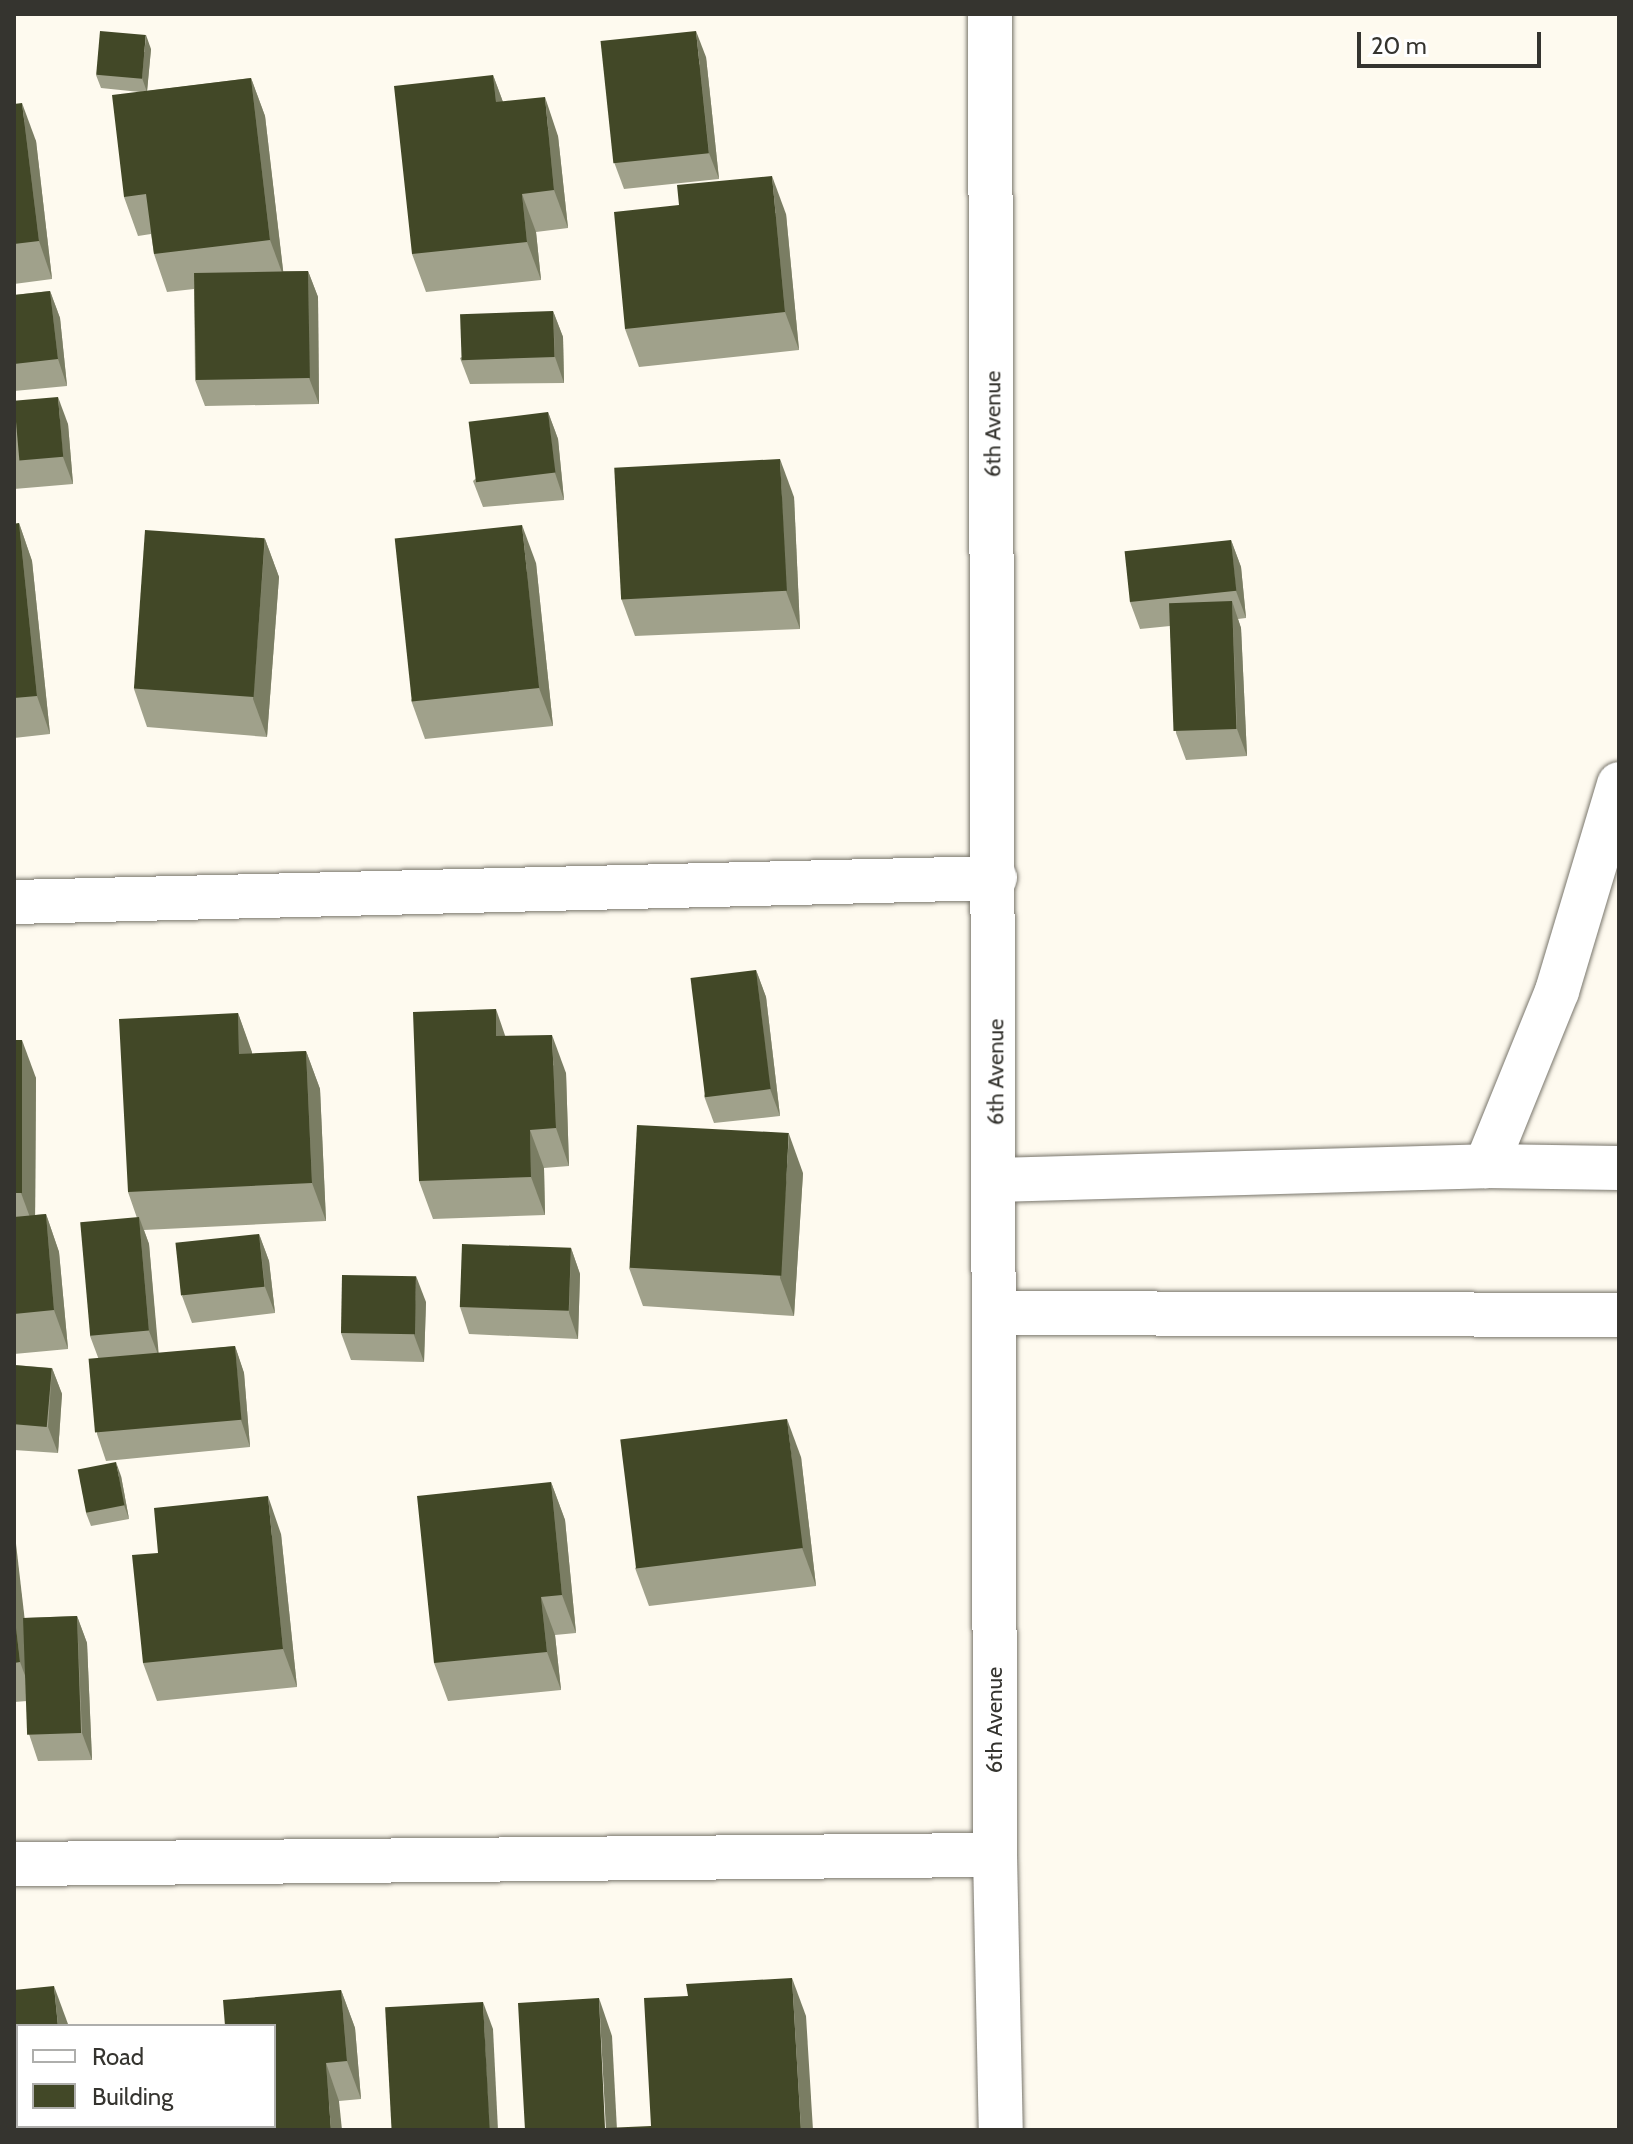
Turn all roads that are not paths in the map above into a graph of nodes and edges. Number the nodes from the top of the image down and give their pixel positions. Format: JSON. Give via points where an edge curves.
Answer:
{"nodes":[{"id":1,"x":990,"y":14,"type":"edge"},
{"id":2,"x":1619,"y":784,"type":"edge"},
{"id":3,"x":995,"y":878,"type":"junction"},
{"id":4,"x":14,"y":902,"type":"edge"},
{"id":5,"x":1486,"y":1166,"type":"junction"},
{"id":6,"x":1619,"y":1168,"type":"edge"},
{"id":7,"x":996,"y":1180,"type":"junction"},
{"id":8,"x":995,"y":1313,"type":"junction"},
{"id":9,"x":1619,"y":1315,"type":"edge"},
{"id":10,"x":995,"y":1855,"type":"junction"},
{"id":11,"x":14,"y":1864,"type":"edge"},
{"id":12,"x":1001,"y":2130,"type":"edge"}],
"edges":[{"from":1,"to":3,"type":"main road","name":"6th Avenue"},
{"from":2,"to":5,"type":"main road","via":[[1557,991]]},
{"from":3,"to":4,"type":"main road"},
{"from":3,"to":7,"type":"main road","name":"6th Avenue"},
{"from":5,"to":6,"type":"main road"},
{"from":5,"to":7,"type":"main road"},
{"from":7,"to":8,"type":"main road","name":"6th Avenue"},
{"from":8,"to":9,"type":"main road"},
{"from":8,"to":10,"type":"main road","name":"6th Avenue"},
{"from":10,"to":11,"type":"main road"},
{"from":10,"to":12,"type":"main road","name":"6th Avenue"}]}
